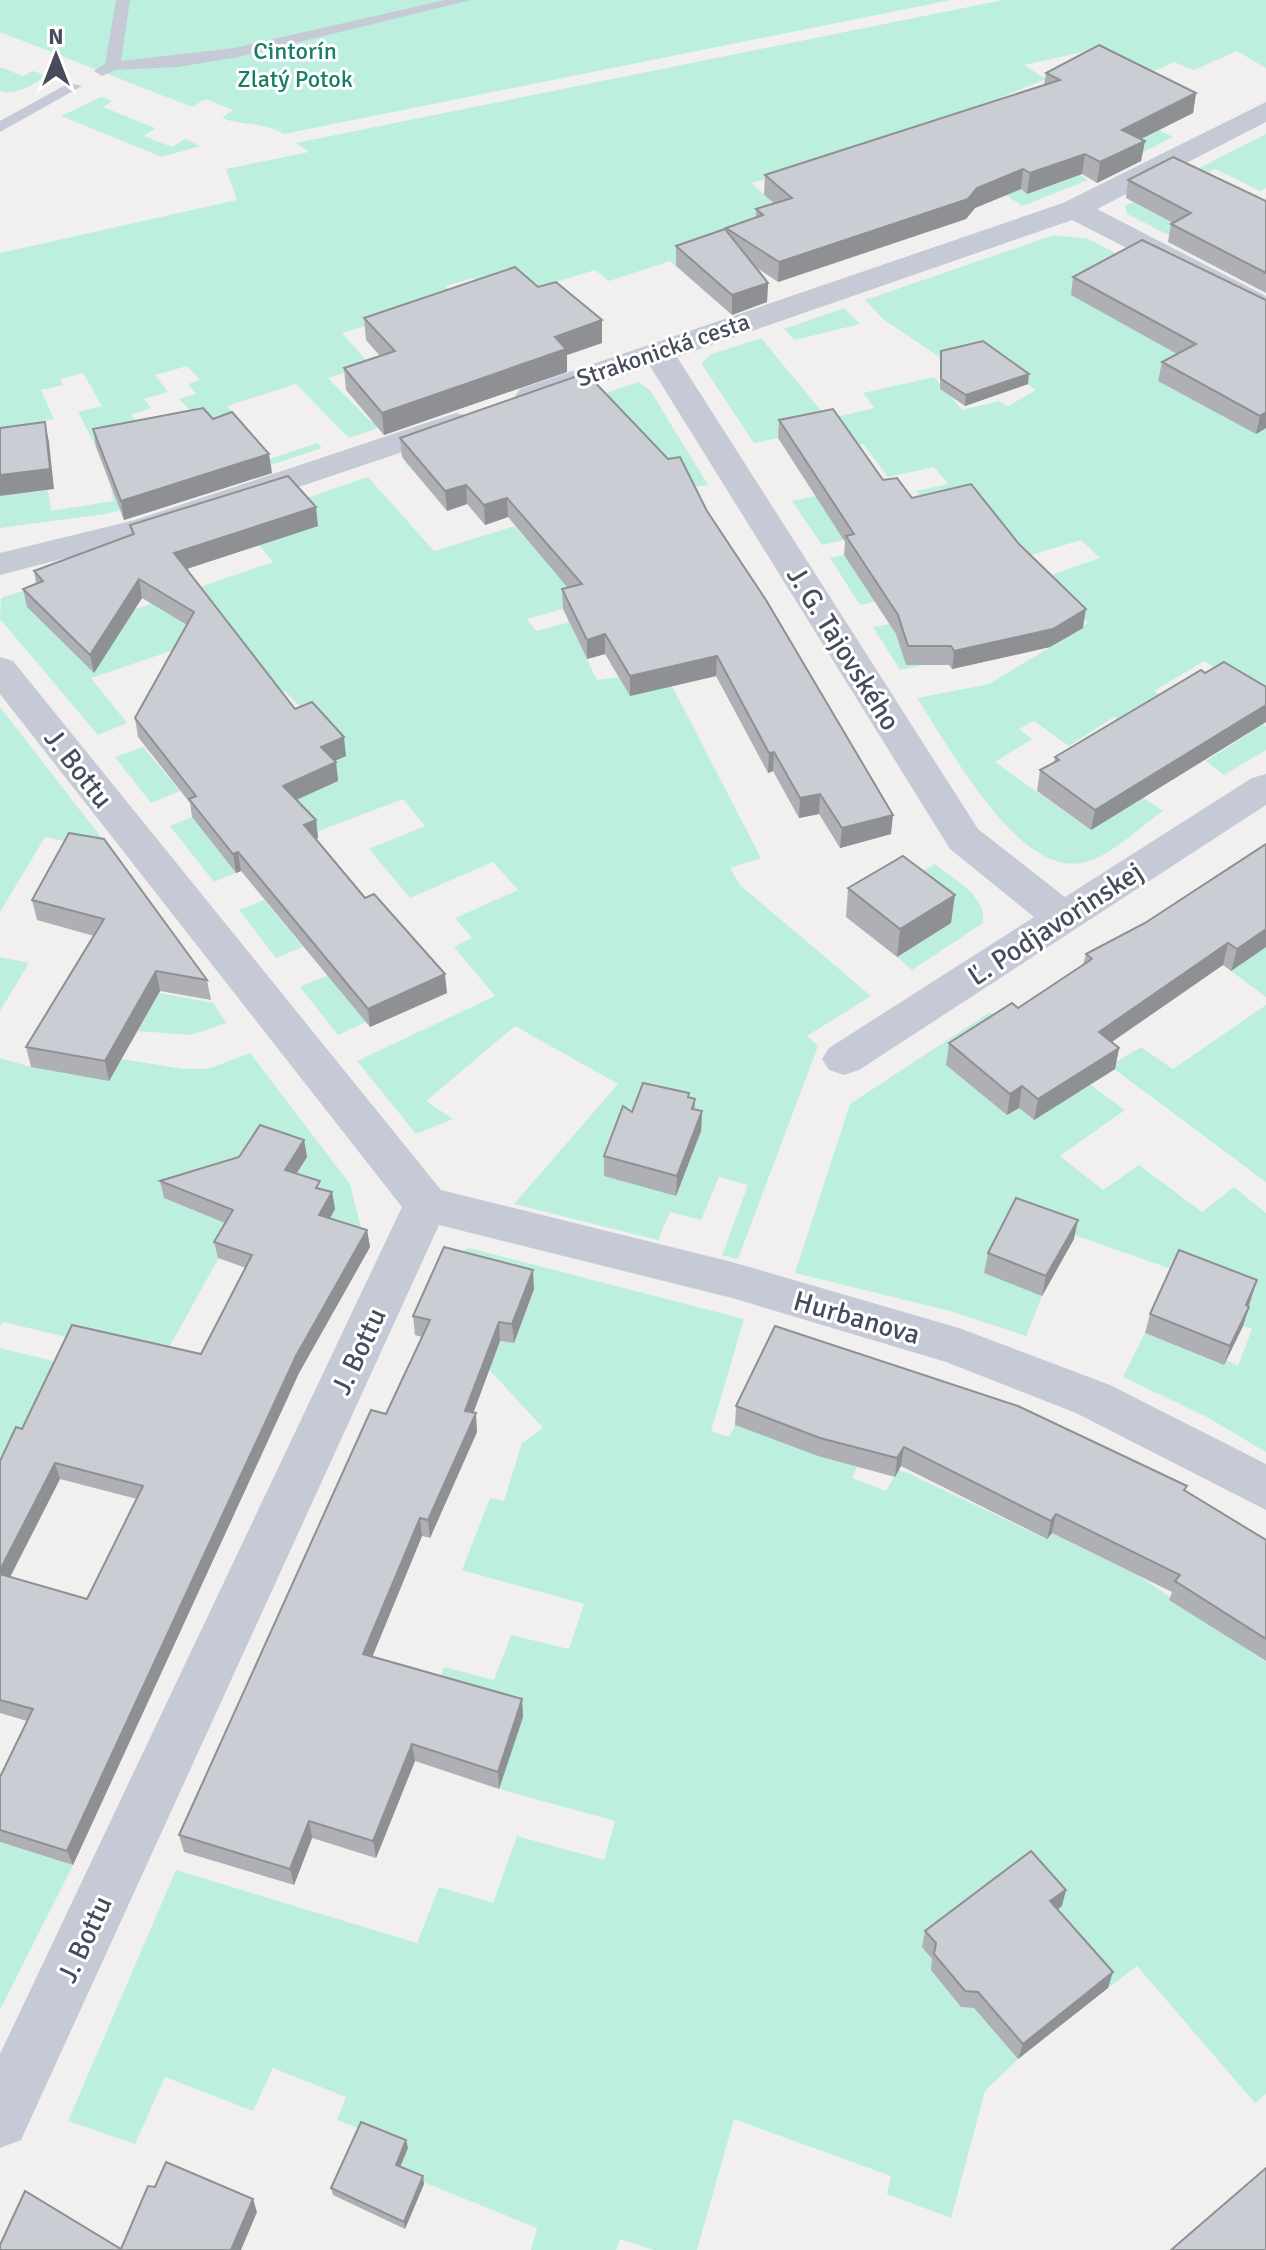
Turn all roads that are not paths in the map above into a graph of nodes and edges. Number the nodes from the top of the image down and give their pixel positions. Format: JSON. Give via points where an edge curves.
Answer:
{"nodes":[{"id":1,"x":123,"y":0,"type":"edge"},
{"id":2,"x":464,"y":0,"type":"edge"},
{"id":3,"x":74,"y":86,"type":"dead end"},
{"id":4,"x":1266,"y":111,"type":"edge"},
{"id":5,"x":0,"y":127,"type":"edge"},
{"id":6,"x":1074,"y":209,"type":"junction"},
{"id":7,"x":1266,"y":309,"type":"edge"},
{"id":8,"x":658,"y":352,"type":"junction"},
{"id":9,"x":0,"y":564,"type":"edge"},
{"id":10,"x":0,"y":669,"type":"edge"},
{"id":11,"x":1266,"y":787,"type":"edge"},
{"id":12,"x":1062,"y":917,"type":"junction"},
{"id":13,"x":844,"y":1059,"type":"dead end"},
{"id":14,"x":426,"y":1204,"type":"junction"},
{"id":15,"x":1266,"y":1489,"type":"edge"},
{"id":16,"x":0,"y":2119,"type":"edge"}],
"edges":[{"from":1,"to":2,"type":"lane","via":[[107,68],[234,53]]},
{"from":3,"to":5,"type":"lane"},
{"from":4,"to":6,"type":"street","name":"Strakonická cesta"},
{"from":6,"to":7,"type":"street"},
{"from":6,"to":8,"type":"street","name":"Strakonická cesta"},
{"from":8,"to":9,"type":"street","name":"Strakonická cesta","via":[[147,527]]},
{"from":8,"to":12,"type":"street","name":"J. G. Tajovského","via":[[964,839]]},
{"from":10,"to":14,"type":"street","name":"J. Bottu"},
{"from":11,"to":12,"type":"street","name":"Ľ. Podjavorinskej"},
{"from":12,"to":13,"type":"street","name":"Ľ. Podjavorinskej"},
{"from":14,"to":15,"type":"street","name":"Hurbanova","via":[[912,1332],[1034,1374],[1170,1435]]},
{"from":14,"to":16,"type":"street","name":"J. Bottu"}]}
